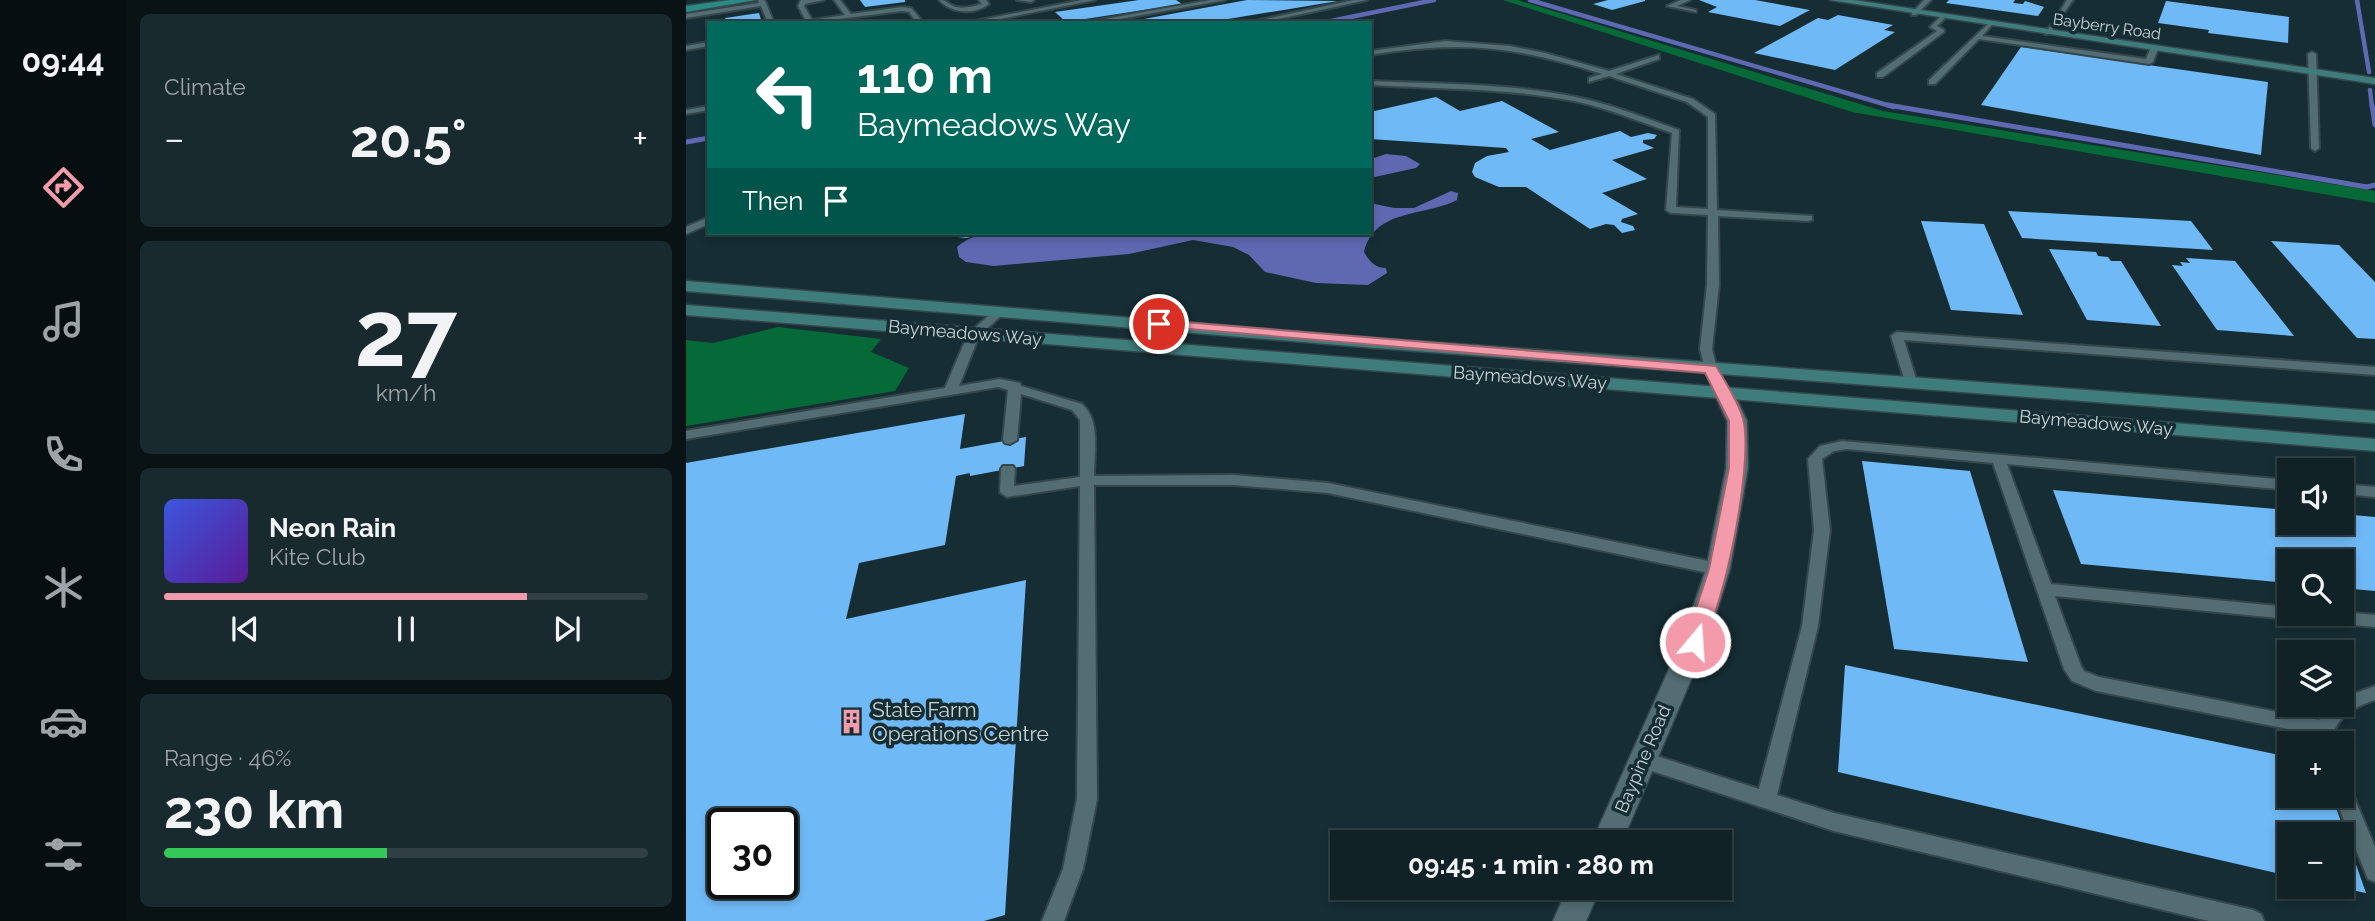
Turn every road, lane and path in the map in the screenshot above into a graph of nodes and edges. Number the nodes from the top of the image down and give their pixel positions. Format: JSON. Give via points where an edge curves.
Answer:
{"nodes":[{"id":1,"x":712,"y":0,"type":"edge"},
{"id":2,"x":751,"y":0,"type":"edge"},
{"id":3,"x":821,"y":0,"type":"edge"},
{"id":4,"x":837,"y":0,"type":"edge"},
{"id":5,"x":942,"y":0,"type":"edge"},
{"id":6,"x":982,"y":0,"type":"edge"},
{"id":7,"x":1020,"y":0,"type":"edge"},
{"id":8,"x":1031,"y":0,"type":"edge"},
{"id":9,"x":1095,"y":0,"type":"edge"},
{"id":10,"x":1222,"y":0,"type":"edge"},
{"id":11,"x":1364,"y":0,"type":"edge"},
{"id":12,"x":1687,"y":0,"type":"edge"},
{"id":13,"x":1835,"y":0,"type":"edge"},
{"id":14,"x":1928,"y":0,"type":"edge"},
{"id":15,"x":2070,"y":0,"type":"edge"},
{"id":16,"x":804,"y":1,"type":"edge"},
{"id":17,"x":763,"y":2,"type":"edge"},
{"id":18,"x":686,"y":4,"type":"edge"},
{"id":19,"x":686,"y":9,"type":"edge"},
{"id":20,"x":1693,"y":11,"type":"dead end"},
{"id":21,"x":1913,"y":14,"type":"junction"},
{"id":22,"x":686,"y":16,"type":"edge"},
{"id":23,"x":849,"y":16,"type":"junction"},
{"id":24,"x":1942,"y":18,"type":"junction"},
{"id":25,"x":770,"y":21,"type":"edge"},
{"id":26,"x":809,"y":21,"type":"edge"},
{"id":27,"x":816,"y":21,"type":"edge"},
{"id":28,"x":919,"y":21,"type":"edge"},
{"id":29,"x":973,"y":21,"type":"edge"},
{"id":30,"x":1097,"y":21,"type":"edge"},
{"id":31,"x":1259,"y":21,"type":"edge"},
{"id":32,"x":1989,"y":25,"type":"junction"},
{"id":33,"x":2047,"y":33,"type":"junction"},
{"id":34,"x":1978,"y":37,"type":"junction"},
{"id":35,"x":707,"y":44,"type":"edge"},
{"id":36,"x":686,"y":48,"type":"edge"},
{"id":37,"x":2154,"y":49,"type":"junction"},
{"id":38,"x":1372,"y":53,"type":"edge"},
{"id":39,"x":2312,"y":54,"type":"dead end"},
{"id":40,"x":1656,"y":57,"type":"dead end"},
{"id":41,"x":2313,"y":72,"type":"junction"},
{"id":42,"x":1610,"y":74,"type":"junction"},
{"id":43,"x":1880,"y":75,"type":"dead end"},
{"id":44,"x":1592,"y":80,"type":"dead end"},
{"id":45,"x":2375,"y":81,"type":"edge"},
{"id":46,"x":1932,"y":82,"type":"dead end"},
{"id":47,"x":1372,"y":83,"type":"edge"},
{"id":48,"x":1389,"y":84,"type":"junction"},
{"id":49,"x":1382,"y":93,"type":"dead end"},
{"id":50,"x":707,"y":108,"type":"edge"},
{"id":51,"x":686,"y":112,"type":"edge"},
{"id":52,"x":2315,"y":148,"type":"dead end"},
{"id":53,"x":1714,"y":212,"type":"junction"},
{"id":54,"x":1808,"y":218,"type":"dead end"},
{"id":55,"x":707,"y":221,"type":"edge"},
{"id":56,"x":686,"y":231,"type":"edge"},
{"id":57,"x":686,"y":286,"type":"edge"},
{"id":58,"x":686,"y":310,"type":"edge"},
{"id":59,"x":999,"y":312,"type":"junction"},
{"id":60,"x":974,"y":334,"type":"junction"},
{"id":61,"x":1711,"y":369,"type":"junction"},
{"id":62,"x":2375,"y":371,"type":"edge"},
{"id":63,"x":1910,"y":382,"type":"junction"},
{"id":64,"x":1015,"y":386,"type":"junction"},
{"id":65,"x":950,"y":391,"type":"junction"},
{"id":66,"x":1724,"y":393,"type":"junction"},
{"id":67,"x":2375,"y":417,"type":"edge"},
{"id":68,"x":686,"y":435,"type":"edge"},
{"id":69,"x":1010,"y":440,"type":"dead end"},
{"id":70,"x":2375,"y":445,"type":"edge"},
{"id":71,"x":1998,"y":458,"type":"junction"},
{"id":72,"x":1008,"y":469,"type":"dead end"},
{"id":73,"x":1086,"y":481,"type":"junction"},
{"id":74,"x":2277,"y":484,"type":"edge"},
{"id":75,"x":2354,"y":490,"type":"edge"},
{"id":76,"x":2375,"y":492,"type":"edge"},
{"id":77,"x":1718,"y":569,"type":"junction"},
{"id":78,"x":2045,"y":589,"type":"junction"},
{"id":79,"x":2277,"y":612,"type":"edge"},
{"id":80,"x":2354,"y":619,"type":"edge"},
{"id":81,"x":2375,"y":621,"type":"edge"},
{"id":82,"x":2375,"y":693,"type":"edge"},
{"id":83,"x":2300,"y":731,"type":"edge"},
{"id":84,"x":2323,"y":731,"type":"edge"},
{"id":85,"x":1641,"y":759,"type":"junction"},
{"id":86,"x":1766,"y":800,"type":"junction"},
{"id":87,"x":2349,"y":808,"type":"edge"},
{"id":88,"x":1612,"y":830,"type":"edge"},
{"id":89,"x":2375,"y":872,"type":"edge"},
{"id":90,"x":1579,"y":900,"type":"edge"},
{"id":91,"x":1054,"y":921,"type":"edge"},
{"id":92,"x":1569,"y":921,"type":"edge"},
{"id":93,"x":2253,"y":921,"type":"edge"}],
"edges":[{"from":1,"to":18,"type":"main road"},
{"from":2,"to":19,"type":"main road"},
{"from":3,"to":16,"type":"lane"},
{"from":4,"to":23,"type":"lane"},
{"from":5,"to":6,"type":"lane","via":[[956,10],[983,6]]},
{"from":7,"to":8,"type":"lane"},
{"from":9,"to":29,"type":"lane"},
{"from":10,"to":30,"type":"lane"},
{"from":11,"to":31,"type":"lane"},
{"from":12,"to":20,"type":"lane","via":[[1670,6]]},
{"from":13,"to":21,"type":"street","name":"Bayberry Road"},
{"from":14,"to":21,"type":"lane"},
{"from":15,"to":33,"type":"lane"},
{"from":16,"to":26,"type":"lane","via":[[801,6]]},
{"from":17,"to":22,"type":"lane"},
{"from":17,"to":25,"type":"lane"},
{"from":21,"to":24,"type":"street","name":"Bayberry Road"},
{"from":23,"to":27,"type":"lane"},
{"from":23,"to":28,"type":"lane","via":[[908,9]]},
{"from":24,"to":32,"type":"street","name":"Bayberry Road"},
{"from":24,"to":43,"type":"lane","via":[[1933,27],[1942,31]]},
{"from":32,"to":33,"type":"street","name":"Bayberry Road"},
{"from":32,"to":34,"type":"lane"},
{"from":33,"to":37,"type":"street","name":"Bayberry Road"},
{"from":34,"to":37,"type":"lane","via":[[2149,62]]},
{"from":34,"to":46,"type":"lane"},
{"from":35,"to":36,"type":"lane"},
{"from":37,"to":41,"type":"street","name":"Bayberry Road"},
{"from":38,"to":42,"type":"lane","via":[[1436,43],[1500,45],[1539,51]]},
{"from":39,"to":41,"type":"lane"},
{"from":40,"to":42,"type":"lane"},
{"from":41,"to":45,"type":"street","name":"Bayberry Road"},
{"from":41,"to":52,"type":"lane"},
{"from":42,"to":44,"type":"lane"},
{"from":42,"to":53,"type":"lane","via":[[1697,104],[1712,117]]},
{"from":47,"to":48,"type":"lane"},
{"from":48,"to":49,"type":"lane"},
{"from":48,"to":53,"type":"lane","via":[[1574,99],[1676,132],[1671,210]]},
{"from":50,"to":51,"type":"lane"},
{"from":53,"to":54,"type":"lane"},
{"from":53,"to":61,"type":"lane","via":[[1706,349]]},
{"from":55,"to":56,"type":"lane"},
{"from":57,"to":59,"type":"street","name":"Baymeadows Way"},
{"from":58,"to":60,"type":"street","name":"Baymeadows Way"},
{"from":59,"to":60,"type":"lane"},
{"from":59,"to":61,"type":"street","name":"Baymeadows Way"},
{"from":60,"to":65,"type":"lane"},
{"from":60,"to":66,"type":"street","name":"Baymeadows Way"},
{"from":61,"to":63,"type":"street","name":"Baymeadows Way"},
{"from":61,"to":66,"type":"lane"},
{"from":62,"to":63,"type":"lane","via":[[1897,336]]},
{"from":63,"to":67,"type":"street","name":"Baymeadows Way"},
{"from":64,"to":65,"type":"lane","via":[[999,383]]},
{"from":64,"to":69,"type":"lane"},
{"from":64,"to":73,"type":"lane","via":[[1084,413]]},
{"from":65,"to":68,"type":"lane"},
{"from":66,"to":70,"type":"street","name":"Baymeadows Way"},
{"from":66,"to":77,"type":"street","name":"Baypine Road","via":[[1737,421],[1737,468]]},
{"from":71,"to":74,"type":"lane"},
{"from":71,"to":78,"type":"lane"},
{"from":71,"to":86,"type":"lane","via":[[1847,445],[1827,447],[1815,459],[1822,530],[1810,626]]},
{"from":72,"to":73,"type":"lane","via":[[1007,492]]},
{"from":73,"to":77,"type":"lane","via":[[1234,480],[1328,488]]},
{"from":73,"to":91,"type":"lane","via":[[1087,799],[1073,869]]},
{"from":75,"to":76,"type":"lane"},
{"from":77,"to":85,"type":"street","name":"Baypine Road","via":[[1695,642]]},
{"from":78,"to":79,"type":"lane"},
{"from":78,"to":83,"type":"lane","via":[[2073,669],[2087,682]]},
{"from":80,"to":81,"type":"lane"},
{"from":82,"to":84,"type":"lane","via":[[2352,701],[2326,721]]},
{"from":85,"to":86,"type":"lane"},
{"from":85,"to":88,"type":"street","name":"Baypine Road"},
{"from":86,"to":93,"type":"lane","via":[[1833,822]]},
{"from":87,"to":89,"type":"lane"},
{"from":90,"to":92,"type":"street"}]}
